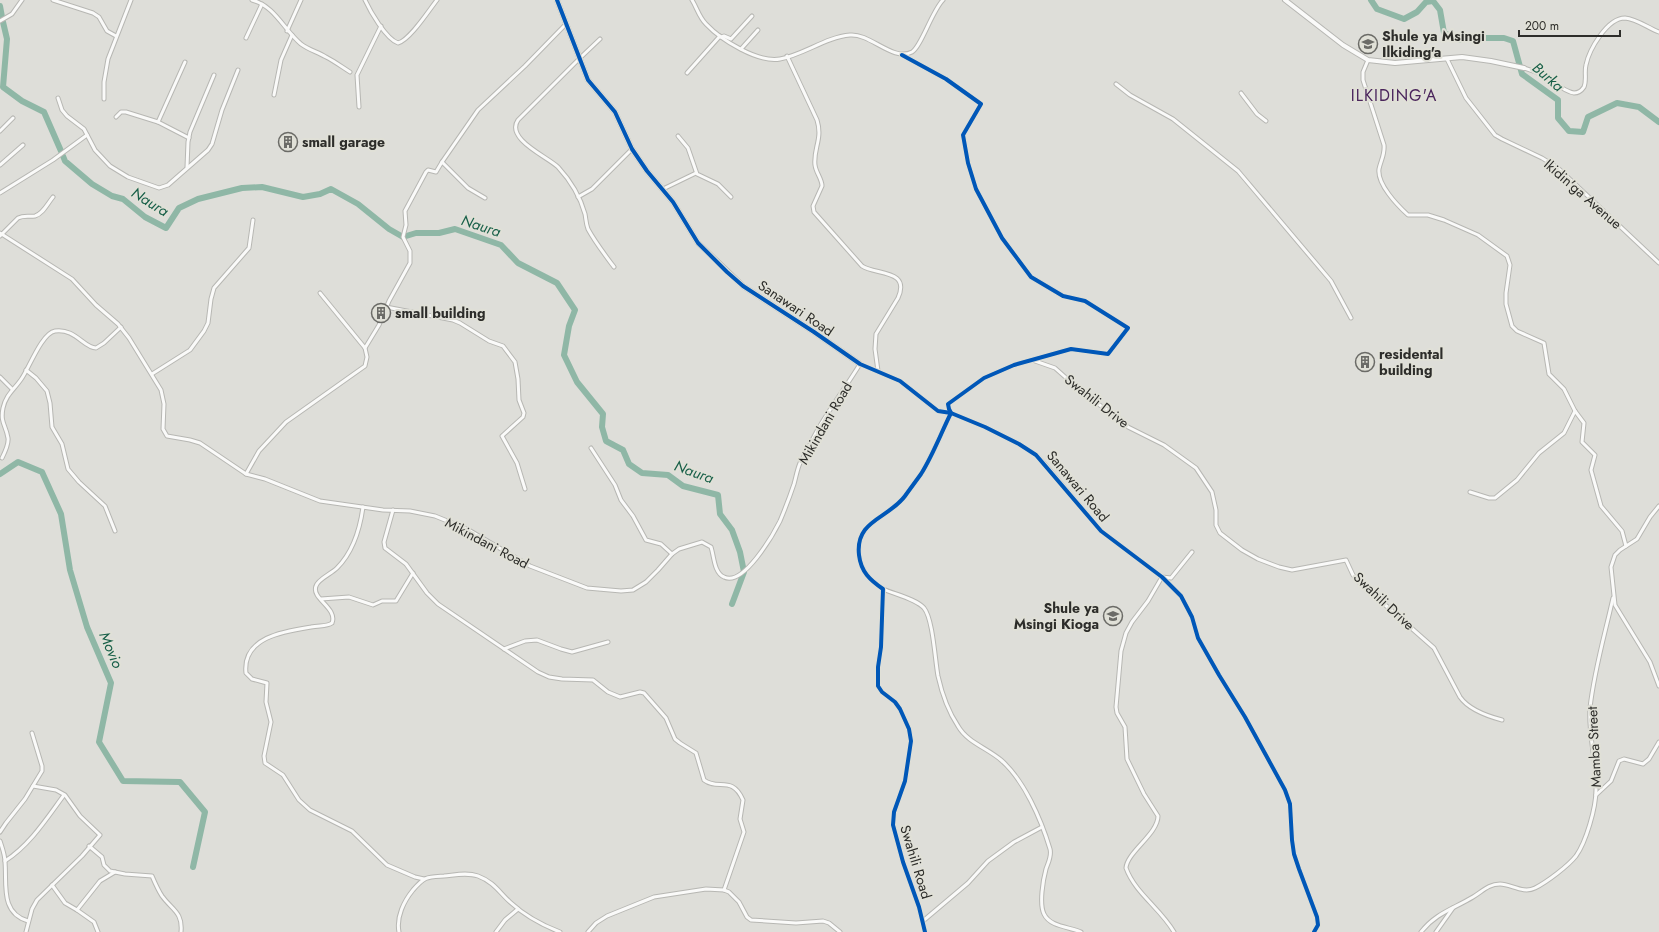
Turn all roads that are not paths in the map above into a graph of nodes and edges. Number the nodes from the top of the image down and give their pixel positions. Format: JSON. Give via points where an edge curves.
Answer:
{"nodes":[{"id":1,"x":22,"y":0,"type":"edge"},
{"id":2,"x":54,"y":0,"type":"edge"},
{"id":3,"x":131,"y":0,"type":"edge"},
{"id":4,"x":252,"y":0,"type":"edge"},
{"id":5,"x":301,"y":0,"type":"edge"},
{"id":6,"x":365,"y":0,"type":"edge"},
{"id":7,"x":437,"y":0,"type":"edge"},
{"id":8,"x":558,"y":0,"type":"edge"},
{"id":9,"x":692,"y":0,"type":"edge"},
{"id":10,"x":942,"y":0,"type":"edge"},
{"id":11,"x":1285,"y":0,"type":"edge"},
{"id":12,"x":260,"y":2,"type":"edge"},
{"id":13,"x":752,"y":16,"type":"dead end"},
{"id":14,"x":0,"y":21,"type":"edge"},
{"id":15,"x":566,"y":24,"type":"junction"},
{"id":16,"x":381,"y":26,"type":"junction"},
{"id":17,"x":758,"y":30,"type":"dead end"},
{"id":18,"x":287,"y":31,"type":"junction"},
{"id":19,"x":1659,"y":32,"type":"edge"},
{"id":20,"x":292,"y":35,"type":"junction"},
{"id":21,"x":116,"y":36,"type":"junction"},
{"id":22,"x":721,"y":36,"type":"junction"},
{"id":23,"x":246,"y":38,"type":"dead end"},
{"id":24,"x":600,"y":39,"type":"dead end"},
{"id":25,"x":741,"y":49,"type":"junction"},
{"id":26,"x":902,"y":55,"type":"junction"},
{"id":27,"x":787,"y":56,"type":"junction"},
{"id":28,"x":580,"y":58,"type":"junction"},
{"id":29,"x":1447,"y":59,"type":"junction"},
{"id":30,"x":1368,"y":60,"type":"junction"},
{"id":31,"x":185,"y":62,"type":"dead end"},
{"id":32,"x":1524,"y":68,"type":"joint"},
{"id":33,"x":238,"y":70,"type":"dead end"},
{"id":34,"x":350,"y":72,"type":"dead end"},
{"id":35,"x":687,"y":73,"type":"dead end"},
{"id":36,"x":214,"y":75,"type":"dead end"},
{"id":37,"x":1116,"y":84,"type":"dead end"},
{"id":38,"x":1241,"y":93,"type":"dead end"},
{"id":39,"x":274,"y":96,"type":"dead end"},
{"id":40,"x":58,"y":98,"type":"dead end"},
{"id":41,"x":104,"y":99,"type":"dead end"},
{"id":42,"x":359,"y":107,"type":"dead end"},
{"id":43,"x":116,"y":117,"type":"dead end"},
{"id":44,"x":13,"y":118,"type":"dead end"},
{"id":45,"x":1266,"y":120,"type":"dead end"},
{"id":46,"x":158,"y":122,"type":"junction"},
{"id":47,"x":0,"y":131,"type":"edge"},
{"id":48,"x":87,"y":135,"type":"junction"},
{"id":49,"x":678,"y":136,"type":"dead end"},
{"id":50,"x":189,"y":138,"type":"junction"},
{"id":51,"x":23,"y":145,"type":"dead end"},
{"id":52,"x":632,"y":149,"type":"junction"},
{"id":53,"x":442,"y":162,"type":"junction"},
{"id":54,"x":0,"y":165,"type":"edge"},
{"id":55,"x":187,"y":167,"type":"junction"},
{"id":56,"x":696,"y":173,"type":"junction"},
{"id":57,"x":663,"y":189,"type":"junction"},
{"id":58,"x":0,"y":193,"type":"edge"},
{"id":59,"x":53,"y":197,"type":"dead end"},
{"id":60,"x":578,"y":197,"type":"junction"},
{"id":61,"x":731,"y":197,"type":"dead end"},
{"id":62,"x":485,"y":198,"type":"dead end"},
{"id":63,"x":253,"y":220,"type":"dead end"},
{"id":64,"x":1,"y":234,"type":"edge"},
{"id":65,"x":1659,"y":263,"type":"edge"},
{"id":66,"x":614,"y":267,"type":"dead end"},
{"id":67,"x":320,"y":293,"type":"dead end"},
{"id":68,"x":386,"y":307,"type":"junction"},
{"id":69,"x":1351,"y":318,"type":"dead end"},
{"id":70,"x":121,"y":327,"type":"junction"},
{"id":71,"x":365,"y":348,"type":"junction"},
{"id":72,"x":1033,"y":360,"type":"junction"},
{"id":73,"x":860,"y":364,"type":"junction"},
{"id":74,"x":26,"y":370,"type":"junction"},
{"id":75,"x":878,"y":371,"type":"junction"},
{"id":76,"x":152,"y":374,"type":"junction"},
{"id":77,"x":0,"y":377,"type":"edge"},
{"id":78,"x":12,"y":389,"type":"junction"},
{"id":79,"x":1575,"y":411,"type":"junction"},
{"id":80,"x":951,"y":413,"type":"junction"},
{"id":81,"x":1,"y":422,"type":"edge"},
{"id":82,"x":591,"y":448,"type":"dead end"},
{"id":83,"x":2,"y":458,"type":"dead end"},
{"id":84,"x":246,"y":474,"type":"junction"},
{"id":85,"x":525,"y":489,"type":"dead end"},
{"id":86,"x":1470,"y":492,"type":"dead end"},
{"id":87,"x":363,"y":506,"type":"junction"},
{"id":88,"x":1659,"y":506,"type":"edge"},
{"id":89,"x":393,"y":510,"type":"junction"},
{"id":90,"x":115,"y":531,"type":"dead end"},
{"id":91,"x":1626,"y":546,"type":"junction"},
{"id":92,"x":1192,"y":552,"type":"dead end"},
{"id":93,"x":672,"y":554,"type":"junction"},
{"id":94,"x":413,"y":573,"type":"junction"},
{"id":95,"x":1162,"y":577,"type":"junction"},
{"id":96,"x":883,"y":589,"type":"junction"},
{"id":97,"x":1613,"y":598,"type":"junction"},
{"id":98,"x":321,"y":599,"type":"junction"},
{"id":99,"x":608,"y":642,"type":"dead end"},
{"id":100,"x":504,"y":649,"type":"junction"},
{"id":101,"x":1659,"y":686,"type":"edge"},
{"id":102,"x":1502,"y":720,"type":"dead end"},
{"id":103,"x":32,"y":733,"type":"dead end"},
{"id":104,"x":1659,"y":742,"type":"edge"},
{"id":105,"x":33,"y":786,"type":"junction"},
{"id":106,"x":64,"y":794,"type":"junction"},
{"id":107,"x":1596,"y":796,"type":"junction"},
{"id":108,"x":1042,"y":827,"type":"junction"},
{"id":109,"x":0,"y":832,"type":"edge"},
{"id":110,"x":0,"y":840,"type":"edge"},
{"id":111,"x":89,"y":846,"type":"junction"},
{"id":112,"x":5,"y":861,"type":"junction"},
{"id":113,"x":115,"y":872,"type":"junction"},
{"id":114,"x":0,"y":874,"type":"edge"},
{"id":115,"x":5,"y":876,"type":"junction"},
{"id":116,"x":424,"y":879,"type":"junction"},
{"id":117,"x":52,"y":885,"type":"junction"},
{"id":118,"x":724,"y":890,"type":"junction"},
{"id":119,"x":1454,"y":906,"type":"junction"},
{"id":120,"x":518,"y":909,"type":"junction"},
{"id":121,"x":77,"y":910,"type":"junction"},
{"id":122,"x":28,"y":921,"type":"junction"},
{"id":123,"x":923,"y":921,"type":"junction"},
{"id":124,"x":26,"y":932,"type":"edge"},
{"id":125,"x":98,"y":932,"type":"edge"},
{"id":126,"x":181,"y":932,"type":"edge"},
{"id":127,"x":399,"y":932,"type":"edge"},
{"id":128,"x":496,"y":932,"type":"edge"},
{"id":129,"x":560,"y":932,"type":"edge"},
{"id":130,"x":588,"y":932,"type":"edge"},
{"id":131,"x":840,"y":932,"type":"edge"},
{"id":132,"x":925,"y":932,"type":"edge"},
{"id":133,"x":1081,"y":932,"type":"edge"},
{"id":134,"x":1174,"y":932,"type":"edge"},
{"id":135,"x":1314,"y":932,"type":"edge"},
{"id":136,"x":1421,"y":932,"type":"edge"},
{"id":137,"x":1436,"y":932,"type":"edge"}],
"edges":[{"from":1,"to":14,"type":"street","via":[[12,14]]},
{"from":2,"to":21,"type":"street","via":[[93,13],[99,17],[107,31]]},
{"from":3,"to":21,"type":"street"},
{"from":4,"to":12,"type":"street"},
{"from":5,"to":18,"type":"street"},
{"from":6,"to":16,"type":"street"},
{"from":7,"to":16,"type":"street","via":[[400,42],[392,40]]},
{"from":8,"to":15,"type":"street","name":"Sanawari Road"},
{"from":9,"to":22,"type":"street","via":[[705,24]]},
{"from":10,"to":26,"type":"street","via":[[920,43],[913,52]]},
{"from":11,"to":30,"type":"street","via":[[1343,45]]},
{"from":12,"to":18,"type":"street","via":[[274,13]]},
{"from":12,"to":23,"type":"street"},
{"from":13,"to":22,"type":"street","via":[[731,39]]},
{"from":15,"to":28,"type":"street","name":"Sanawari Road"},
{"from":15,"to":53,"type":"street","via":[[478,110]]},
{"from":16,"to":42,"type":"street","via":[[357,75]]},
{"from":17,"to":25,"type":"street"},
{"from":18,"to":20,"type":"street"},
{"from":19,"to":32,"type":"street","via":[[1627,18],[1611,22],[1590,55],[1585,68],[1585,84],[1581,91],[1570,92],[1544,76]]},
{"from":20,"to":34,"type":"street","via":[[309,49]]},
{"from":20,"to":39,"type":"street","via":[[281,60]]},
{"from":21,"to":41,"type":"street","via":[[105,71]]},
{"from":22,"to":25,"type":"street"},
{"from":22,"to":35,"type":"street"},
{"from":24,"to":28,"type":"street"},
{"from":25,"to":27,"type":"street","via":[[755,56],[780,59]]},
{"from":26,"to":27,"type":"street","via":[[862,37],[850,35]]},
{"from":26,"to":72,"type":"street","via":[[946,79],[981,104],[963,135],[968,163],[976,189],[1002,238],[1031,277],[1063,296],[1085,302],[1128,328],[1108,354],[1071,349]]},
{"from":27,"to":75,"type":"street","via":[[817,120],[819,130],[815,165],[822,186],[813,210],[862,266],[869,270],[892,274],[900,284],[900,294],[876,334],[874,344]]},
{"from":28,"to":52,"type":"street","name":"Sanawari Road","via":[[588,80],[614,112]]},
{"from":28,"to":60,"type":"street","via":[[518,120],[515,129],[531,149],[556,165],[575,189]]},
{"from":29,"to":30,"type":"street","via":[[1395,63]]},
{"from":29,"to":32,"type":"street","via":[[1474,58]]},
{"from":29,"to":65,"type":"street","name":"Ikidin'ga Avenue","via":[[1464,95],[1495,134],[1558,168]]},
{"from":30,"to":79,"type":"street","via":[[1363,80],[1384,145],[1379,171],[1382,183],[1408,215],[1428,215],[1444,220],[1478,235],[1507,256],[1510,265],[1506,304],[1512,326],[1517,331],[1544,343],[1549,374],[1566,392]]},
{"from":31,"to":46,"type":"street"},
{"from":33,"to":55,"type":"street","via":[[212,144]]},
{"from":36,"to":50,"type":"street"},
{"from":37,"to":69,"type":"street","via":[[1130,95],[1174,119],[1235,168],[1331,282]]},
{"from":38,"to":45,"type":"street","via":[[1257,114]]},
{"from":40,"to":48,"type":"street","via":[[62,110],[84,129]]},
{"from":43,"to":46,"type":"street","via":[[122,112]]},
{"from":44,"to":47,"type":"street"},
{"from":46,"to":50,"type":"street"},
{"from":48,"to":55,"type":"street","via":[[95,150],[110,166],[153,187],[163,188]]},
{"from":48,"to":58,"type":"street"},
{"from":49,"to":56,"type":"street","via":[[688,148]]},
{"from":50,"to":55,"type":"street"},
{"from":51,"to":54,"type":"street"},
{"from":52,"to":57,"type":"street","name":"Sanawari Road"},
{"from":52,"to":60,"type":"street","via":[[592,190]]},
{"from":53,"to":62,"type":"street","via":[[468,188]]},
{"from":53,"to":68,"type":"street","via":[[436,172],[426,172],[405,211],[406,225],[403,238],[410,251],[410,263]]},
{"from":56,"to":57,"type":"street"},
{"from":56,"to":61,"type":"street","via":[[718,184]]},
{"from":57,"to":73,"type":"street","name":"Sanawari Road","via":[[698,243],[727,272],[743,286]]},
{"from":59,"to":64,"type":"street","via":[[41,212],[34,216],[18,218]]},
{"from":60,"to":66,"type":"street","via":[[588,229]]},
{"from":63,"to":76,"type":"street","via":[[249,248],[214,288],[210,299],[208,323],[204,331],[190,350]]},
{"from":64,"to":70,"type":"street","name":"Mikindani Road","via":[[72,280]]},
{"from":67,"to":71,"type":"street"},
{"from":68,"to":71,"type":"street"},
{"from":68,"to":85,"type":"street","via":[[460,323],[505,348],[514,362],[519,400],[524,413],[523,417],[502,436],[517,463]]},
{"from":70,"to":74,"type":"street","via":[[96,348],[90,347],[71,334],[52,332]]},
{"from":70,"to":76,"type":"street","name":"Mikindani Road"},
{"from":71,"to":84,"type":"street","via":[[368,357],[365,366],[286,422],[259,451]]},
{"from":72,"to":80,"type":"street","via":[[984,378],[948,404]]},
{"from":72,"to":102,"type":"street","name":"Swahili Drive","via":[[1056,368],[1082,392],[1117,416],[1128,427],[1160,443],[1192,465],[1212,492],[1216,525],[1220,533],[1242,550],[1258,559],[1292,570],[1346,560],[1358,581],[1434,648],[1464,703]]},
{"from":73,"to":75,"type":"street","name":"Sanawari Road"},
{"from":73,"to":93,"type":"street","name":"Mikindani Road","via":[[799,465],[779,523],[746,570],[734,578],[723,577],[714,561],[711,547],[702,542],[690,544]]},
{"from":74,"to":78,"type":"street"},
{"from":74,"to":90,"type":"street","via":[[47,391],[52,427],[62,444],[68,469],[105,506]]},
{"from":75,"to":80,"type":"street","name":"Sanawari Road","via":[[900,381],[938,411]]},
{"from":76,"to":84,"type":"street","name":"Mikindani Road","via":[[163,396],[164,433],[200,443]]},
{"from":77,"to":78,"type":"street"},
{"from":78,"to":81,"type":"street","via":[[4,406]]},
{"from":79,"to":86,"type":"street","via":[[1564,433],[1539,453],[1497,497],[1491,499]]},
{"from":79,"to":91,"type":"street","via":[[1584,423],[1582,442],[1595,455],[1591,470],[1601,506],[1622,531]]},
{"from":80,"to":95,"type":"street","name":"Sanawari Road","via":[[985,427],[1036,455],[1100,531]]},
{"from":80,"to":96,"type":"street","via":[[921,473],[900,502],[873,521],[862,534],[859,544],[860,561],[869,579]]},
{"from":81,"to":83,"type":"street","via":[[8,438]]},
{"from":82,"to":93,"type":"street","via":[[646,540],[662,544]]},
{"from":84,"to":87,"type":"street","name":"Mikindani Road","via":[[320,501]]},
{"from":87,"to":89,"type":"street","name":"Mikindani Road"},
{"from":87,"to":98,"type":"street","via":[[359,527],[349,552],[337,568],[316,585],[316,594]]},
{"from":88,"to":91,"type":"street","via":[[1639,536]]},
{"from":89,"to":93,"type":"street","name":"Mikindani Road","via":[[435,516],[450,522],[530,566],[587,588],[633,590],[646,582]]},
{"from":89,"to":94,"type":"street","via":[[384,545]]},
{"from":91,"to":97,"type":"street","via":[[1617,552],[1612,562]]},
{"from":92,"to":95,"type":"street","via":[[1172,578]]},
{"from":94,"to":98,"type":"street","via":[[396,600],[373,605],[349,597]]},
{"from":94,"to":100,"type":"street","via":[[438,604]]},
{"from":95,"to":134,"type":"street","via":[[1126,633],[1121,651],[1116,707],[1125,727],[1127,759],[1158,816],[1146,838],[1129,859],[1126,868]]},
{"from":95,"to":135,"type":"street","name":"Sanawari Road","via":[[1181,596],[1192,617],[1198,638],[1245,716],[1285,790],[1290,804],[1294,854],[1318,917],[1318,925]]},
{"from":96,"to":108,"type":"street","via":[[924,608],[929,617],[938,676],[949,711],[960,731],[999,759],[1014,774]]},
{"from":96,"to":123,"type":"street","name":"Swahili Road","via":[[878,686],[900,709],[910,729],[911,741],[905,781],[894,812],[893,825]]},
{"from":97,"to":101,"type":"street","via":[[1616,608],[1650,662]]},
{"from":97,"to":107,"type":"street","name":"Mamba Street","via":[[1590,708]]},
{"from":98,"to":116,"type":"street","via":[[331,612],[332,623],[270,636],[249,653],[246,668],[248,676],[267,683],[266,702],[270,722],[264,760],[286,778],[299,800],[310,810],[352,832],[387,865]]},
{"from":99,"to":100,"type":"street","via":[[572,652],[537,640],[525,641]]},
{"from":100,"to":118,"type":"street","via":[[533,670],[549,677],[593,680],[608,692],[620,697],[640,692],[644,694],[666,718],[675,739],[696,753],[704,780],[729,785],[737,790],[743,800],[740,819],[744,832]]},
{"from":103,"to":105,"type":"street","via":[[42,766],[42,771]]},
{"from":104,"to":107,"type":"street","via":[[1643,764],[1624,759],[1619,761],[1611,781]]},
{"from":105,"to":106,"type":"street","via":[[50,788]]},
{"from":105,"to":109,"type":"street"},
{"from":106,"to":111,"type":"street","via":[[80,816],[100,834]]},
{"from":106,"to":112,"type":"street","via":[[37,831],[18,852]]},
{"from":107,"to":119,"type":"street","name":"Mamba Street","via":[[1580,847],[1568,864],[1530,889],[1495,884]]},
{"from":108,"to":123,"type":"street","via":[[1014,842],[988,861]]},
{"from":108,"to":133,"type":"street","via":[[1051,853],[1043,884],[1042,911],[1052,922]]},
{"from":110,"to":112,"type":"street"},
{"from":111,"to":113,"type":"street","via":[[102,857],[106,868]]},
{"from":111,"to":117,"type":"street"},
{"from":112,"to":115,"type":"street"},
{"from":113,"to":121,"type":"street","via":[[100,881]]},
{"from":113,"to":126,"type":"street","via":[[152,876],[162,896],[179,914]]},
{"from":114,"to":115,"type":"street"},
{"from":115,"to":122,"type":"street","via":[[10,908],[19,917]]},
{"from":116,"to":120,"type":"street","via":[[432,876],[477,876],[493,884]]},
{"from":116,"to":127,"type":"street","via":[[406,900],[399,920]]},
{"from":117,"to":121,"type":"street","via":[[65,903]]},
{"from":117,"to":122,"type":"street","via":[[34,904]]},
{"from":118,"to":130,"type":"street","via":[[706,889],[654,897],[607,916]]},
{"from":118,"to":131,"type":"street","via":[[735,896],[751,920],[796,923],[823,921]]},
{"from":119,"to":136,"type":"street","name":"Mamba Street","via":[[1440,914]]},
{"from":119,"to":137,"type":"street"},
{"from":120,"to":128,"type":"street"},
{"from":120,"to":129,"type":"street"},
{"from":121,"to":125,"type":"street","via":[[94,922]]},
{"from":122,"to":124,"type":"street"},
{"from":123,"to":132,"type":"street","name":"Swahili Road"}]}
